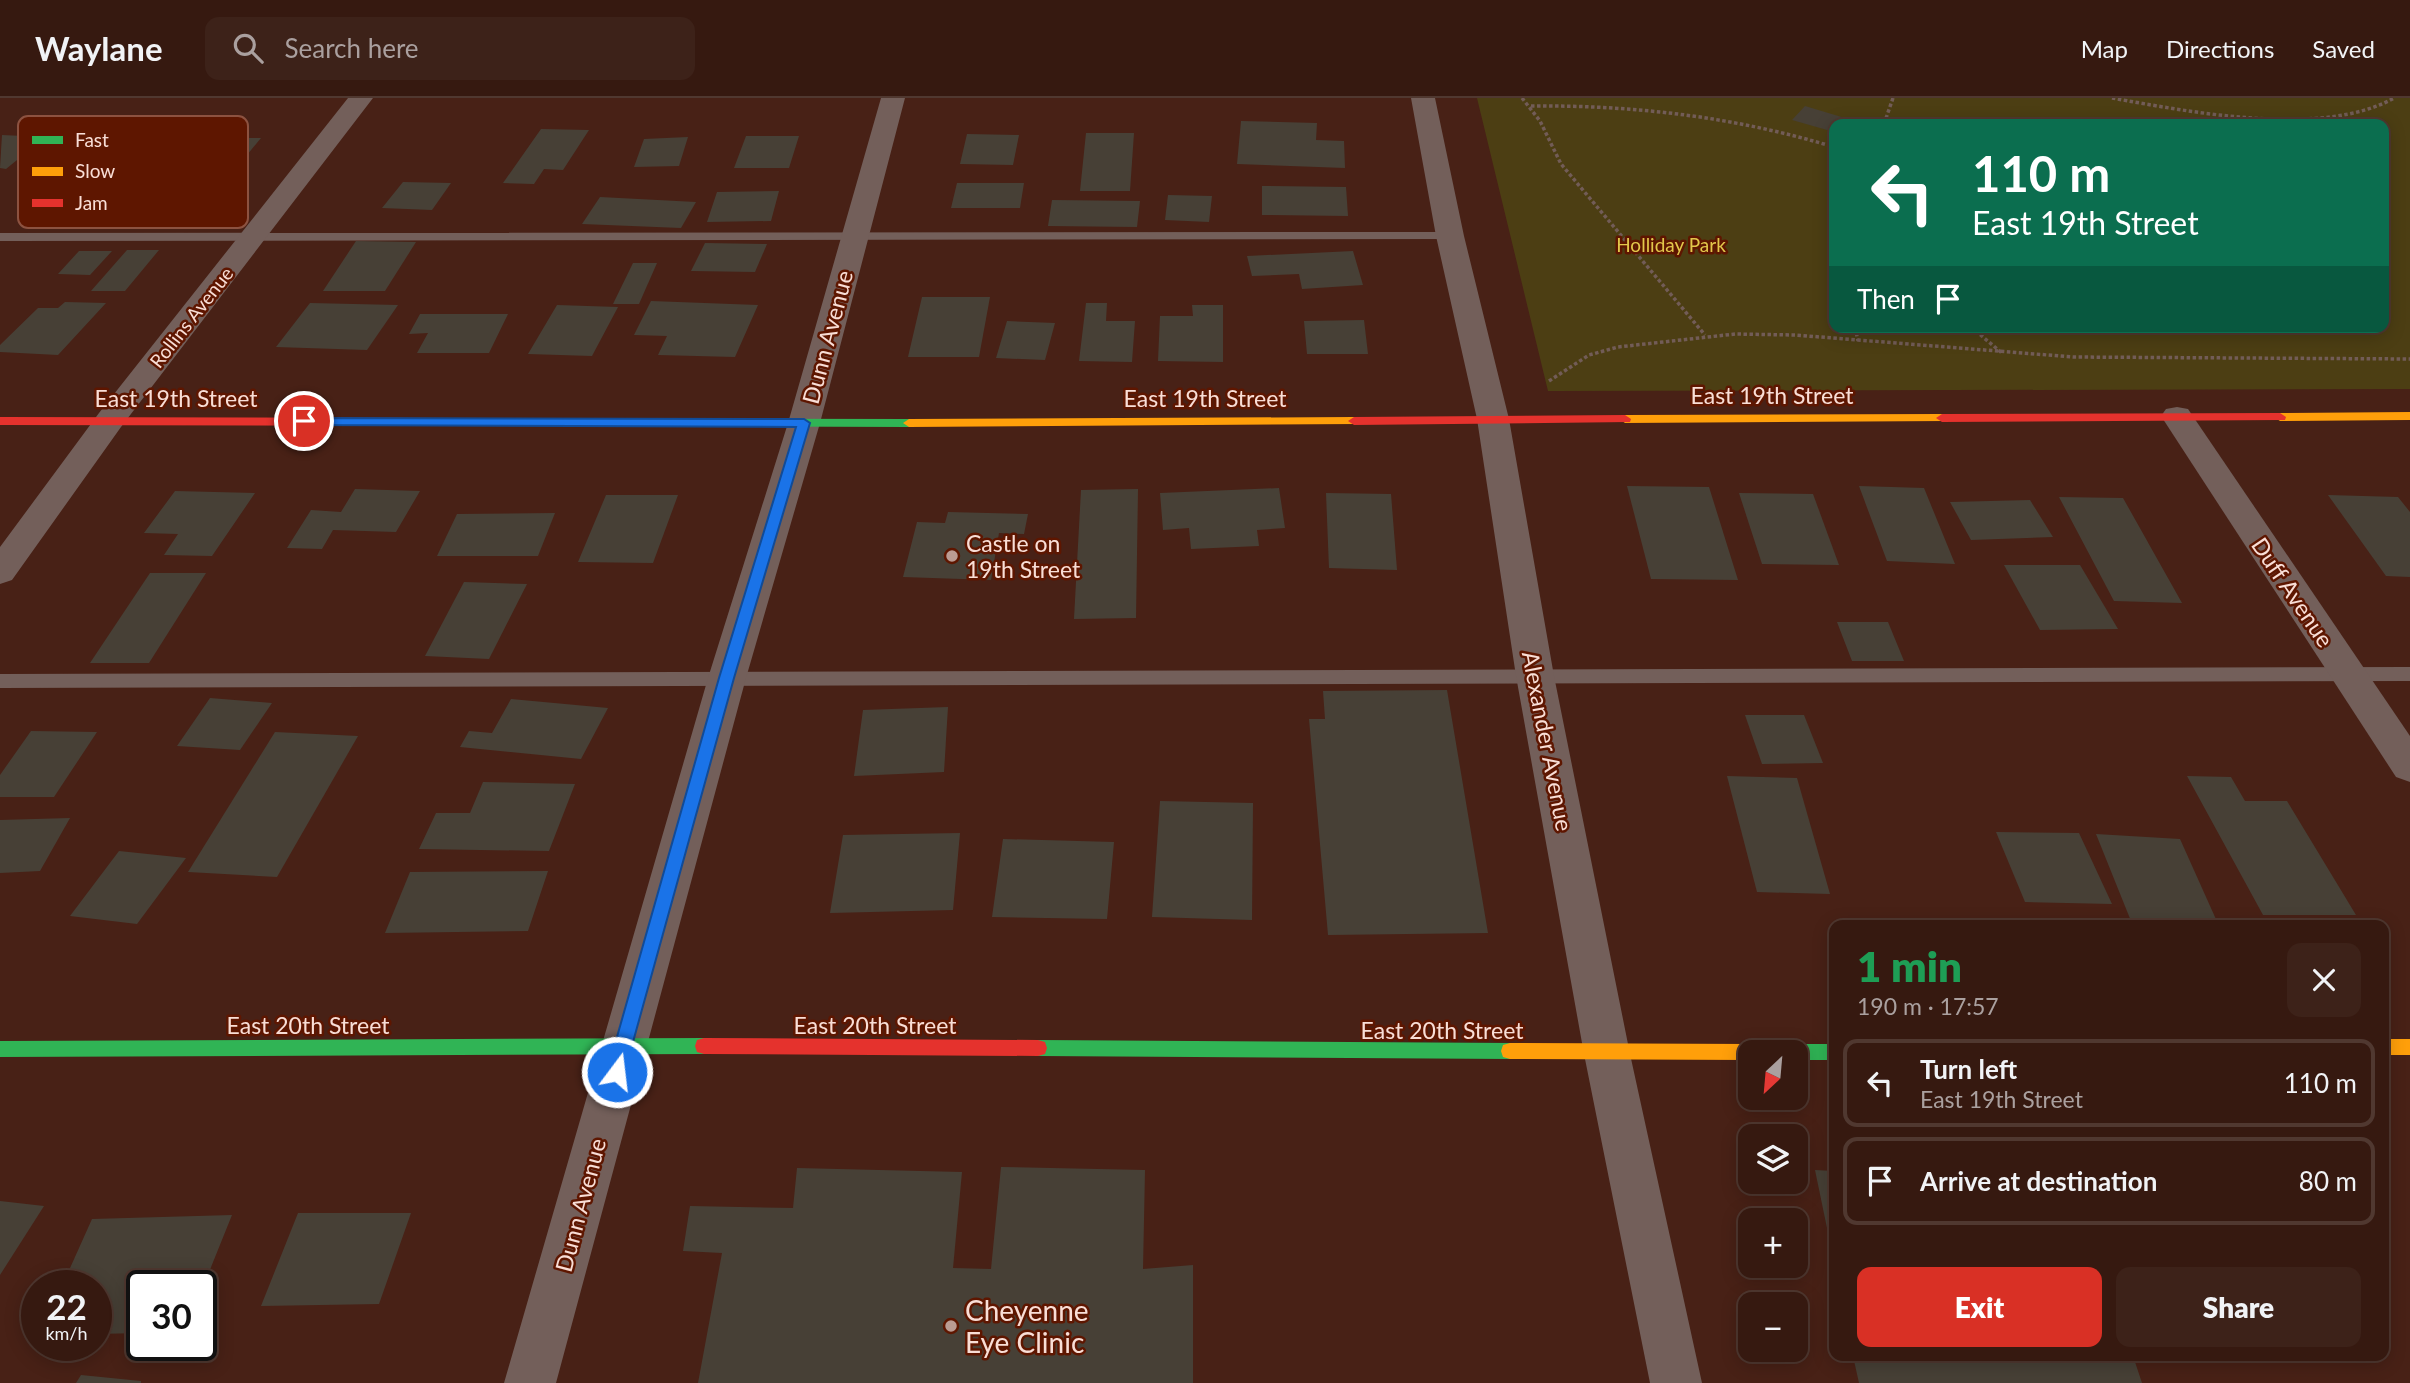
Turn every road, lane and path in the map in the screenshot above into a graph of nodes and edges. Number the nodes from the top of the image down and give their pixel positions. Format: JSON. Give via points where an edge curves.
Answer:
{"nodes":[{"id":1,"x":361,"y":98,"type":"edge"},
{"id":2,"x":893,"y":98,"type":"edge"},
{"id":3,"x":1423,"y":98,"type":"edge"},
{"id":4,"x":1522,"y":98,"type":"edge"},
{"id":5,"x":1894,"y":98,"type":"edge"},
{"id":6,"x":2112,"y":98,"type":"edge"},
{"id":7,"x":2393,"y":98,"type":"edge"},
{"id":8,"x":1531,"y":106,"type":"junction"},
{"id":9,"x":1886,"y":119,"type":"edge"},
{"id":10,"x":1829,"y":146,"type":"edge"},
{"id":11,"x":254,"y":236,"type":"junction"},
{"id":12,"x":854,"y":236,"type":"junction"},
{"id":13,"x":1450,"y":236,"type":"junction"},
{"id":14,"x":0,"y":237,"type":"edge"},
{"id":15,"x":1856,"y":333,"type":"edge"},
{"id":16,"x":1977,"y":333,"type":"edge"},
{"id":17,"x":1706,"y":336,"type":"junction"},
{"id":18,"x":1858,"y":341,"type":"junction"},
{"id":19,"x":2003,"y":354,"type":"junction"},
{"id":20,"x":2410,"y":359,"type":"edge"},
{"id":21,"x":2177,"y":416,"type":"junction"},
{"id":22,"x":2410,"y":416,"type":"edge"},
{"id":23,"x":1493,"y":419,"type":"junction"},
{"id":24,"x":110,"y":420,"type":"junction"},
{"id":25,"x":0,"y":421,"type":"edge"},
{"id":26,"x":804,"y":423,"type":"junction"},
{"id":27,"x":0,"y":572,"type":"edge"},
{"id":28,"x":2348,"y":674,"type":"junction"},
{"id":29,"x":2410,"y":674,"type":"edge"},
{"id":30,"x":1535,"y":676,"type":"junction"},
{"id":31,"x":727,"y":678,"type":"junction"},
{"id":32,"x":0,"y":681,"type":"edge"},
{"id":33,"x":2410,"y":767,"type":"edge"},
{"id":34,"x":624,"y":1046,"type":"junction"},
{"id":35,"x":2389,"y":1047,"type":"edge"},
{"id":36,"x":2410,"y":1047,"type":"edge"},
{"id":37,"x":0,"y":1049,"type":"edge"},
{"id":38,"x":1738,"y":1052,"type":"edge"},
{"id":39,"x":1808,"y":1052,"type":"edge"},
{"id":40,"x":1829,"y":1052,"type":"edge"},
{"id":41,"x":1607,"y":1054,"type":"junction"},
{"id":42,"x":530,"y":1383,"type":"edge"},
{"id":43,"x":1676,"y":1383,"type":"edge"}],
"edges":[{"from":1,"to":11,"type":"street","name":"Rollins Avenue"},
{"from":2,"to":12,"type":"street","name":"Dunn Avenue"},
{"from":3,"to":13,"type":"street","name":"Alexander Avenue"},
{"from":4,"to":8,"type":"path"},
{"from":5,"to":9,"type":"path"},
{"from":6,"to":7,"type":"path","via":[[2202,114],[2329,119],[2381,106]]},
{"from":8,"to":10,"type":"path","via":[[1606,107],[1708,119]]},
{"from":8,"to":17,"type":"path","via":[[1562,164]]},
{"from":11,"to":12,"type":"lane"},
{"from":11,"to":14,"type":"lane"},
{"from":11,"to":24,"type":"street","name":"Rollins Avenue"},
{"from":12,"to":13,"type":"lane"},
{"from":12,"to":26,"type":"street","name":"Dunn Avenue"},
{"from":13,"to":23,"type":"street","name":"Alexander Avenue"},
{"from":15,"to":18,"type":"path"},
{"from":16,"to":19,"type":"path"},
{"from":17,"to":18,"type":"path","via":[[1766,333]]},
{"from":17,"to":23,"type":"path","via":[[1589,355]]},
{"from":18,"to":19,"type":"path"},
{"from":19,"to":20,"type":"path"},
{"from":21,"to":22,"type":"main road","name":"East 19th Street"},
{"from":21,"to":23,"type":"main road","name":"East 19th Street"},
{"from":21,"to":28,"type":"street","name":"Duff Avenue"},
{"from":23,"to":26,"type":"main road","name":"East 19th Street"},
{"from":23,"to":30,"type":"street","name":"Alexander Avenue"},
{"from":24,"to":25,"type":"main road","name":"East 19th Street"},
{"from":24,"to":26,"type":"main road","name":"East 19th Street"},
{"from":24,"to":27,"type":"street","name":"Rollins Avenue"},
{"from":26,"to":31,"type":"street","name":"Dunn Avenue"},
{"from":28,"to":29,"type":"lane"},
{"from":28,"to":30,"type":"lane"},
{"from":28,"to":33,"type":"street","name":"Duff Avenue"},
{"from":30,"to":31,"type":"lane"},
{"from":30,"to":41,"type":"street","name":"Alexander Avenue"},
{"from":31,"to":32,"type":"lane"},
{"from":31,"to":34,"type":"street","name":"Dunn Avenue"},
{"from":34,"to":37,"type":"main road","name":"East 20th Street"},
{"from":34,"to":41,"type":"main road","name":"East 20th Street"},
{"from":34,"to":42,"type":"street","name":"Dunn Avenue"},
{"from":35,"to":36,"type":"main road"},
{"from":38,"to":41,"type":"main road","name":"East 20th Street"},
{"from":39,"to":40,"type":"main road"},
{"from":41,"to":43,"type":"street","name":"Alexander Avenue"}]}
